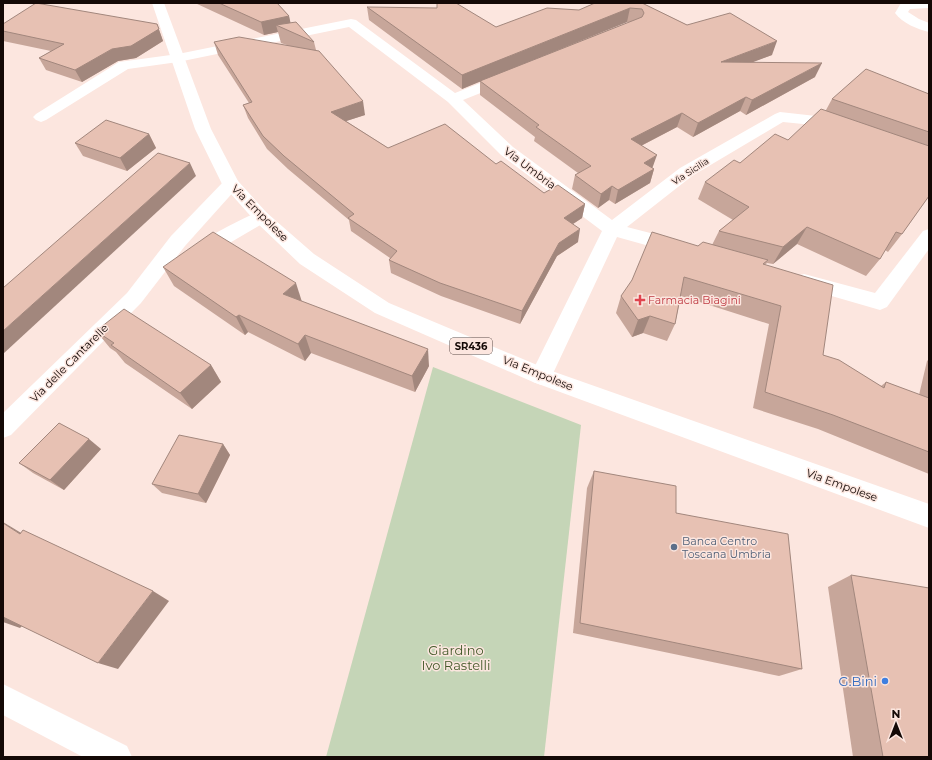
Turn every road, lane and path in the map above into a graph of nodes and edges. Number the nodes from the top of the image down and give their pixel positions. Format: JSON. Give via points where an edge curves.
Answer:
{"nodes":[{"id":1,"x":158,"y":3,"type":"edge"},
{"id":2,"x":929,"y":4,"type":"edge"},
{"id":3,"x":929,"y":28,"type":"edge"},
{"id":4,"x":178,"y":58,"type":"junction"},
{"id":5,"x":518,"y":72,"type":"edge"},
{"id":6,"x":454,"y":99,"type":"junction"},
{"id":7,"x":41,"y":117,"type":"dead end"},
{"id":8,"x":851,"y":134,"type":"edge"},
{"id":9,"x":231,"y":184,"type":"junction"},
{"id":10,"x":261,"y":217,"type":"junction"},
{"id":11,"x":612,"y":229,"type":"junction"},
{"id":12,"x":929,"y":234,"type":"edge"},
{"id":13,"x":696,"y":252,"type":"edge"},
{"id":14,"x":788,"y":277,"type":"edge"},
{"id":15,"x":134,"y":298,"type":"junction"},
{"id":16,"x":540,"y":376,"type":"junction"},
{"id":17,"x":3,"y":428,"type":"edge"},
{"id":18,"x":929,"y":516,"type":"edge"},
{"id":19,"x":3,"y":699,"type":"edge"},
{"id":20,"x":116,"y":757,"type":"edge"}],
"edges":[{"from":1,"to":4,"type":"street","name":"Via Empolese","number":"SR436"},
{"from":2,"to":3,"type":"street","via":[[906,5],[901,13]]},
{"from":4,"to":6,"type":"street","name":"Via Umbria","via":[[350,23]]},
{"from":4,"to":7,"type":"street","name":"Via Umbria","via":[[124,65]]},
{"from":4,"to":9,"type":"street","name":"Via Empolese","number":"SR436","via":[[203,129]]},
{"from":5,"to":6,"type":"street"},
{"from":6,"to":11,"type":"street","name":"Via Umbria","via":[[507,151]]},
{"from":8,"to":11,"type":"street","name":"Via Sicilia","via":[[816,120],[780,117],[686,172]]},
{"from":9,"to":10,"type":"street","name":"Via Empolese","number":"SR436"},
{"from":9,"to":15,"type":"street","via":[[178,241]]},
{"from":10,"to":15,"type":"street","via":[[214,243]]},
{"from":10,"to":16,"type":"street","name":"Via Empolese","number":"SR436","via":[[307,259],[382,308]]},
{"from":11,"to":13,"type":"street","name":"Via Umbria"},
{"from":11,"to":16,"type":"street","name":"Via Sicilia"},
{"from":12,"to":14,"type":"street","via":[[880,302]]},
{"from":15,"to":17,"type":"street","name":"Via delle Cantarelle"},
{"from":16,"to":18,"type":"street","name":"Via Empolese","number":"SR436"},
{"from":19,"to":20,"type":"street"}]}
